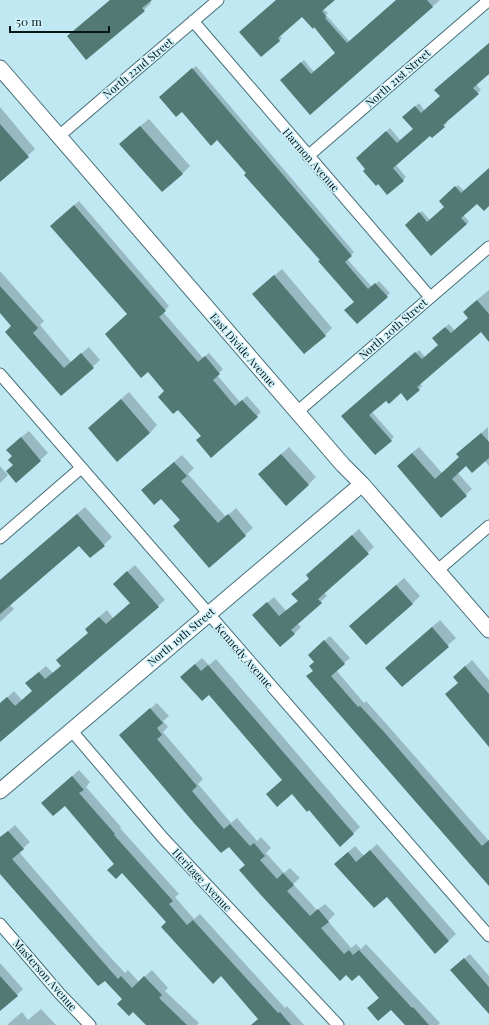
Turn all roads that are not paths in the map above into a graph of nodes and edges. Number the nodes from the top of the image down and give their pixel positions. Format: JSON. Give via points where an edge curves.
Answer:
{"nodes":[{"id":1,"x":218,"y":0,"type":"edge"},
{"id":2,"x":489,"y":0,"type":"edge"},
{"id":3,"x":193,"y":22,"type":"junction"},
{"id":4,"x":0,"y":68,"type":"edge"},
{"id":5,"x":59,"y":136,"type":"junction"},
{"id":6,"x":308,"y":156,"type":"junction"},
{"id":7,"x":489,"y":247,"type":"edge"},
{"id":8,"x":430,"y":297,"type":"junction"},
{"id":9,"x":0,"y":374,"type":"edge"},
{"id":10,"x":297,"y":412,"type":"junction"},
{"id":11,"x":81,"y":468,"type":"junction"},
{"id":12,"x":362,"y":484,"type":"junction"},
{"id":13,"x":489,"y":526,"type":"edge"},
{"id":14,"x":0,"y":538,"type":"edge"},
{"id":15,"x":438,"y":570,"type":"junction"},
{"id":16,"x":208,"y":614,"type":"junction"},
{"id":17,"x":489,"y":630,"type":"edge"},
{"id":18,"x":71,"y":730,"type":"junction"},
{"id":19,"x":0,"y":791,"type":"edge"},
{"id":20,"x":0,"y":924,"type":"edge"},
{"id":21,"x":489,"y":936,"type":"edge"},
{"id":22,"x":90,"y":1025,"type":"edge"},
{"id":23,"x":338,"y":1025,"type":"edge"}],
"edges":[{"from":1,"to":3,"type":"street","name":"North 22nd Street"},
{"from":2,"to":6,"type":"street","name":"North 21st Street"},
{"from":3,"to":5,"type":"street","name":"North 22nd Street"},
{"from":3,"to":6,"type":"street","name":"Harmon Avenue"},
{"from":4,"to":5,"type":"street","name":"East Divide Avenue"},
{"from":5,"to":10,"type":"street","name":"East Divide Avenue"},
{"from":6,"to":8,"type":"street","name":"Harmon Avenue"},
{"from":7,"to":8,"type":"street","name":"North 20th Street"},
{"from":8,"to":10,"type":"street","name":"North 20th Street"},
{"from":9,"to":11,"type":"street","name":"Kennedy Avenue"},
{"from":10,"to":12,"type":"street","name":"East Divide Avenue"},
{"from":11,"to":14,"type":"street"},
{"from":11,"to":16,"type":"street","name":"Kennedy Avenue"},
{"from":12,"to":15,"type":"street","name":"East Divide Avenue"},
{"from":12,"to":16,"type":"street","name":"North 19th Street"},
{"from":13,"to":15,"type":"street"},
{"from":15,"to":17,"type":"street","name":"East Divide Avenue"},
{"from":16,"to":18,"type":"street","name":"North 19th Street"},
{"from":16,"to":21,"type":"street","name":"Kennedy Avenue"},
{"from":18,"to":19,"type":"street","name":"North 19th Street"},
{"from":18,"to":23,"type":"street","name":"Heritage Avenue","via":[[168,843]]},
{"from":20,"to":22,"type":"street","name":"Masterson Avenue"}]}
